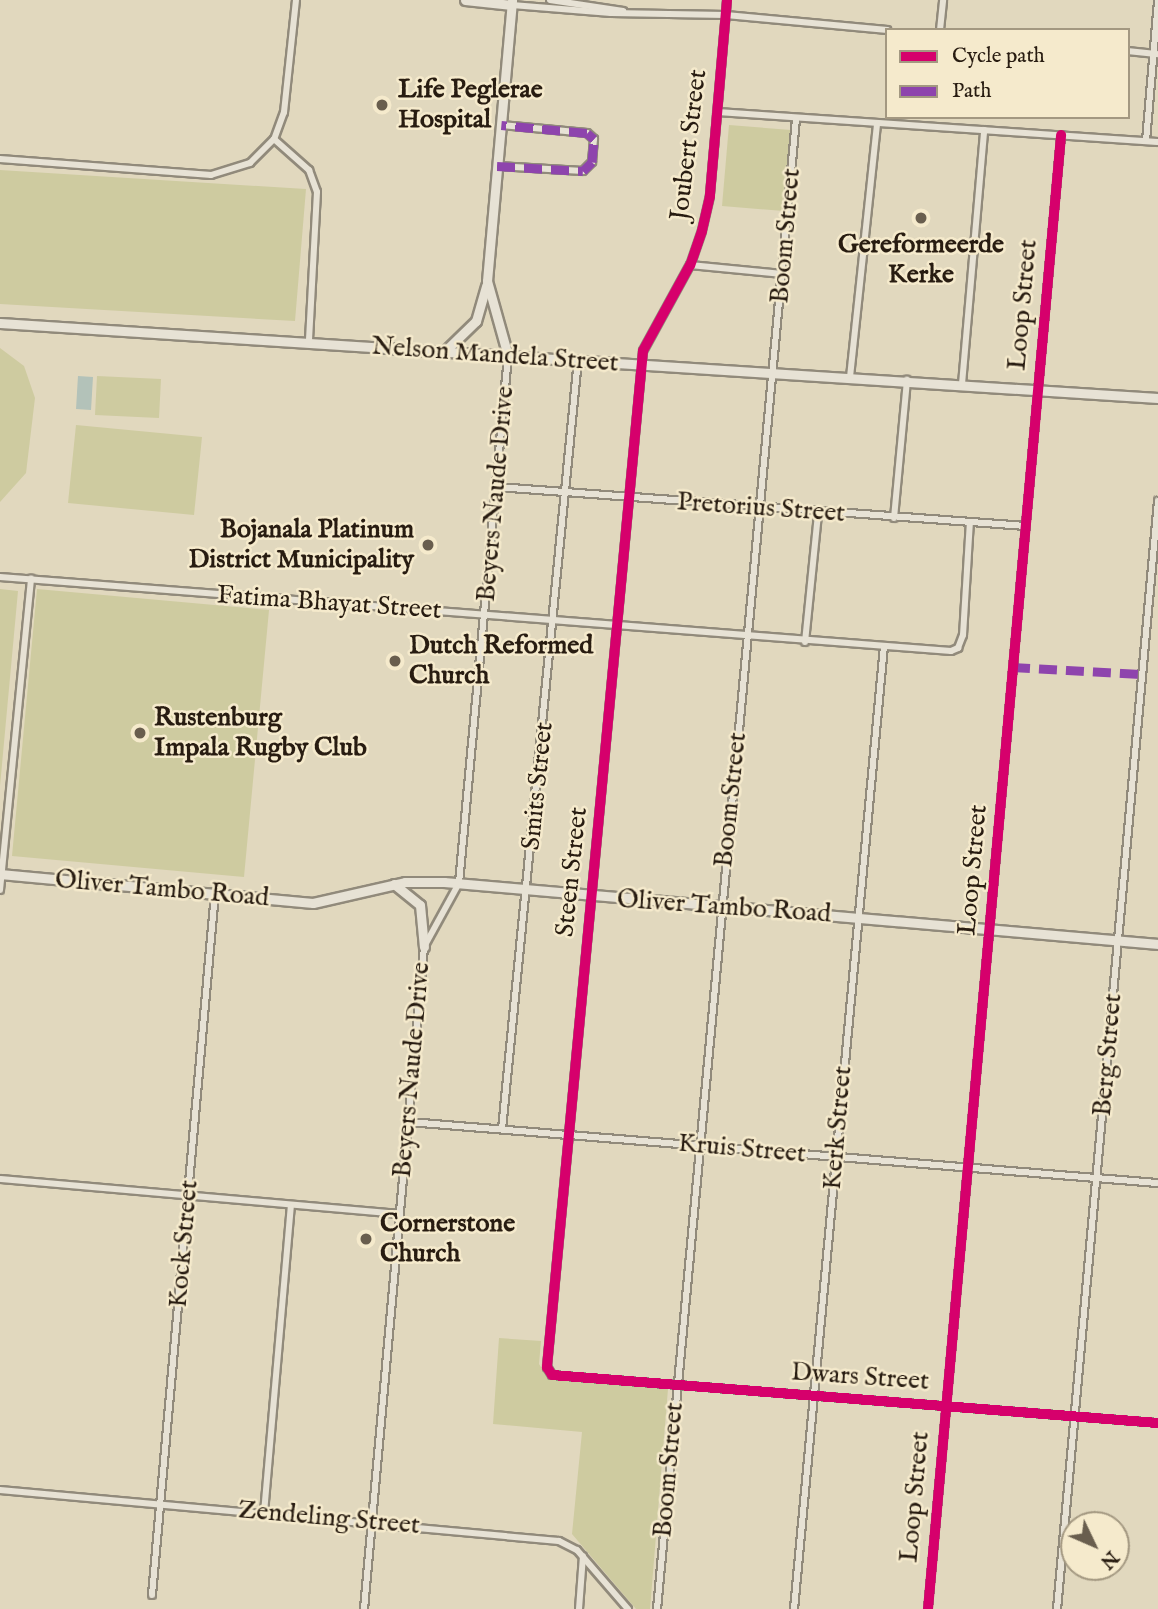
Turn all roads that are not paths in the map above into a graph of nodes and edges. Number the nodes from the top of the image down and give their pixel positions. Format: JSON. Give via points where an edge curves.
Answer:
{"nodes":[{"id":1,"x":296,"y":0,"type":"edge"},
{"id":2,"x":466,"y":0,"type":"edge"},
{"id":3,"x":550,"y":0,"type":"edge"},
{"id":4,"x":727,"y":0,"type":"edge"},
{"id":5,"x":943,"y":0,"type":"edge"},
{"id":6,"x":1158,"y":0,"type":"edge"},
{"id":7,"x":512,"y":2,"type":"edge"},
{"id":8,"x":623,"y":11,"type":"junction"},
{"id":9,"x":726,"y":15,"type":"junction"},
{"id":10,"x":940,"y":28,"type":"edge"},
{"id":11,"x":885,"y":30,"type":"edge"},
{"id":12,"x":1130,"y":51,"type":"edge"},
{"id":13,"x":1155,"y":54,"type":"edge"},
{"id":14,"x":717,"y":112,"type":"junction"},
{"id":15,"x":796,"y":118,"type":"junction"},
{"id":16,"x":931,"y":119,"type":"edge"},
{"id":17,"x":877,"y":123,"type":"junction"},
{"id":18,"x":501,"y":125,"type":"junction"},
{"id":19,"x":930,"y":127,"type":"junction"},
{"id":20,"x":984,"y":130,"type":"junction"},
{"id":21,"x":1060,"y":135,"type":"junction"},
{"id":22,"x":274,"y":139,"type":"junction"},
{"id":23,"x":1146,"y":141,"type":"junction"},
{"id":24,"x":1158,"y":142,"type":"edge"},
{"id":25,"x":0,"y":159,"type":"edge"},
{"id":26,"x":497,"y":166,"type":"junction"},
{"id":27,"x":690,"y":265,"type":"junction"},
{"id":28,"x":783,"y":274,"type":"junction"},
{"id":29,"x":487,"y":281,"type":"junction"},
{"id":30,"x":0,"y":323,"type":"edge"},
{"id":31,"x":309,"y":342,"type":"junction"},
{"id":32,"x":444,"y":351,"type":"junction"},
{"id":33,"x":508,"y":356,"type":"junction"},
{"id":34,"x":578,"y":360,"type":"junction"},
{"id":35,"x":643,"y":365,"type":"junction"},
{"id":36,"x":773,"y":372,"type":"junction"},
{"id":37,"x":850,"y":377,"type":"junction"},
{"id":38,"x":907,"y":380,"type":"junction"},
{"id":39,"x":962,"y":384,"type":"junction"},
{"id":40,"x":1038,"y":389,"type":"junction"},
{"id":41,"x":1158,"y":398,"type":"edge"},
{"id":42,"x":497,"y":487,"type":"junction"},
{"id":43,"x":565,"y":493,"type":"junction"},
{"id":44,"x":631,"y":498,"type":"junction"},
{"id":45,"x":1158,"y":502,"type":"edge"},
{"id":46,"x":760,"y":508,"type":"junction"},
{"id":47,"x":818,"y":513,"type":"junction"},
{"id":48,"x":894,"y":518,"type":"junction"},
{"id":49,"x":970,"y":522,"type":"junction"},
{"id":50,"x":1026,"y":526,"type":"junction"},
{"id":51,"x":0,"y":577,"type":"edge"},
{"id":52,"x":31,"y":579,"type":"junction"},
{"id":53,"x":485,"y":615,"type":"junction"},
{"id":54,"x":554,"y":620,"type":"junction"},
{"id":55,"x":619,"y":627,"type":"junction"},
{"id":56,"x":748,"y":638,"type":"junction"},
{"id":57,"x":805,"y":642,"type":"junction"},
{"id":58,"x":884,"y":646,"type":"junction"},
{"id":59,"x":1,"y":874,"type":"edge"},
{"id":60,"x":459,"y":883,"type":"junction"},
{"id":61,"x":394,"y":884,"type":"junction"},
{"id":62,"x":0,"y":890,"type":"edge"},
{"id":63,"x":527,"y":891,"type":"junction"},
{"id":64,"x":215,"y":893,"type":"junction"},
{"id":65,"x":592,"y":897,"type":"junction"},
{"id":66,"x":721,"y":908,"type":"junction"},
{"id":67,"x":859,"y":918,"type":"junction"},
{"id":68,"x":991,"y":931,"type":"junction"},
{"id":69,"x":1117,"y":941,"type":"junction"},
{"id":70,"x":1158,"y":944,"type":"edge"},
{"id":71,"x":424,"y":947,"type":"junction"},
{"id":72,"x":409,"y":1122,"type":"junction"},
{"id":73,"x":502,"y":1129,"type":"junction"},
{"id":74,"x":569,"y":1133,"type":"junction"},
{"id":75,"x":701,"y":1144,"type":"junction"},
{"id":76,"x":835,"y":1157,"type":"junction"},
{"id":77,"x":969,"y":1168,"type":"junction"},
{"id":78,"x":1098,"y":1178,"type":"junction"},
{"id":79,"x":0,"y":1179,"type":"edge"},
{"id":80,"x":1158,"y":1183,"type":"edge"},
{"id":81,"x":188,"y":1197,"type":"junction"},
{"id":82,"x":291,"y":1207,"type":"junction"},
{"id":83,"x":398,"y":1214,"type":"junction"},
{"id":84,"x":558,"y":1375,"type":"joint"},
{"id":85,"x":677,"y":1385,"type":"junction"},
{"id":86,"x":813,"y":1396,"type":"junction"},
{"id":87,"x":946,"y":1406,"type":"junction"},
{"id":88,"x":1074,"y":1416,"type":"junction"},
{"id":89,"x":1158,"y":1423,"type":"edge"},
{"id":90,"x":0,"y":1490,"type":"edge"},
{"id":91,"x":162,"y":1502,"type":"junction"},
{"id":92,"x":264,"y":1513,"type":"junction"},
{"id":93,"x":372,"y":1522,"type":"junction"},
{"id":94,"x":583,"y":1556,"type":"junction"},
{"id":95,"x":152,"y":1595,"type":"dead end"},
{"id":96,"x":365,"y":1609,"type":"edge"},
{"id":97,"x":579,"y":1609,"type":"edge"},
{"id":98,"x":628,"y":1609,"type":"edge"},
{"id":99,"x":657,"y":1609,"type":"edge"},
{"id":100,"x":794,"y":1609,"type":"edge"},
{"id":101,"x":928,"y":1609,"type":"edge"},
{"id":102,"x":1058,"y":1609,"type":"edge"}],
"edges":[{"from":1,"to":22,"type":"street","via":[[284,112]]},
{"from":2,"to":7,"type":"main road"},
{"from":3,"to":8,"type":"street"},
{"from":4,"to":9,"type":"street","name":"Joubert Street"},
{"from":5,"to":10,"type":"street"},
{"from":6,"to":13,"type":"street"},
{"from":7,"to":8,"type":"street"},
{"from":7,"to":18,"type":"main road","name":"Beyers Naude Drive"},
{"from":8,"to":9,"type":"street"},
{"from":9,"to":11,"type":"street"},
{"from":9,"to":14,"type":"street","name":"Joubert Street"},
{"from":12,"to":13,"type":"street"},
{"from":13,"to":23,"type":"street"},
{"from":14,"to":15,"type":"street"},
{"from":14,"to":27,"type":"street","name":"Joubert Street","via":[[710,196]]},
{"from":15,"to":17,"type":"street"},
{"from":15,"to":28,"type":"street","name":"Boom Street"},
{"from":16,"to":19,"type":"street"},
{"from":17,"to":19,"type":"street"},
{"from":17,"to":37,"type":"street"},
{"from":18,"to":26,"type":"main road","name":"Beyers Naude Drive"},
{"from":18,"to":26,"type":"street","via":[[587,133],[594,139],[592,162],[583,171]]},
{"from":19,"to":20,"type":"street"},
{"from":20,"to":21,"type":"street"},
{"from":20,"to":39,"type":"street"},
{"from":21,"to":23,"type":"street"},
{"from":21,"to":40,"type":"street","name":"Loop Street"},
{"from":22,"to":25,"type":"street","via":[[250,163],[211,175]]},
{"from":22,"to":31,"type":"street","via":[[309,170],[317,192]]},
{"from":23,"to":24,"type":"street"},
{"from":26,"to":29,"type":"main road","name":"Beyers Naude Drive"},
{"from":27,"to":28,"type":"street"},
{"from":27,"to":35,"type":"street","name":"Joubert Street","via":[[649,336]]},
{"from":28,"to":36,"type":"street","name":"Boom Street"},
{"from":29,"to":32,"type":"main road","via":[[476,321]]},
{"from":29,"to":33,"type":"main road","name":"Beyers Naude Drive"},
{"from":30,"to":31,"type":"main road","name":"Nelson Mandela Street"},
{"from":31,"to":32,"type":"main road","name":"Nelson Mandela Street"},
{"from":32,"to":33,"type":"main road","name":"Nelson Mandela Street"},
{"from":33,"to":34,"type":"main road","name":"Nelson Mandela Street"},
{"from":33,"to":42,"type":"street","name":"Beyers Naude Drive"},
{"from":34,"to":35,"type":"main road","name":"Nelson Mandela Street"},
{"from":34,"to":43,"type":"street","name":"Smits Street"},
{"from":35,"to":36,"type":"main road","name":"Nelson Mandela Street"},
{"from":35,"to":44,"type":"street","name":"Steen Street"},
{"from":36,"to":37,"type":"main road","name":"Nelson Mandela Street"},
{"from":36,"to":46,"type":"street","name":"Boom Street"},
{"from":37,"to":38,"type":"main road","name":"Nelson Mandela Street"},
{"from":38,"to":39,"type":"main road","name":"Nelson Mandela Street"},
{"from":38,"to":48,"type":"street"},
{"from":39,"to":40,"type":"main road","name":"Nelson Mandela Street"},
{"from":40,"to":41,"type":"main road","name":"Nelson Mandela Street"},
{"from":40,"to":50,"type":"street","name":"Loop Street"},
{"from":42,"to":43,"type":"street","name":"Pretorius Street"},
{"from":42,"to":53,"type":"street","name":"Beyers Naude Drive"},
{"from":43,"to":44,"type":"street","name":"Pretorius Street"},
{"from":43,"to":54,"type":"street","name":"Smits Street"},
{"from":44,"to":46,"type":"street","name":"Pretorius Street"},
{"from":44,"to":55,"type":"street","name":"Steen Street"},
{"from":45,"to":69,"type":"street","name":"Berg Street"},
{"from":46,"to":47,"type":"street","name":"Pretorius Street"},
{"from":46,"to":56,"type":"street","name":"Boom Street"},
{"from":47,"to":48,"type":"street","name":"Pretorius Street"},
{"from":47,"to":57,"type":"street"},
{"from":48,"to":49,"type":"street","name":"Pretorius Street"},
{"from":49,"to":50,"type":"street","name":"Pretorius Street"},
{"from":49,"to":58,"type":"street","name":"Fatima Bhayat Street","via":[[963,635],[958,648]]},
{"from":50,"to":68,"type":"street","name":"Loop Street"},
{"from":51,"to":52,"type":"street","name":"Fatima Bhayat Street"},
{"from":52,"to":53,"type":"street","name":"Fatima Bhayat Street"},
{"from":52,"to":59,"type":"street"},
{"from":53,"to":54,"type":"street","name":"Fatima Bhayat Street"},
{"from":53,"to":60,"type":"street","name":"Beyers Naude Drive"},
{"from":54,"to":55,"type":"street","name":"Fatima Bhayat Street"},
{"from":54,"to":63,"type":"street","name":"Smits Street"},
{"from":55,"to":56,"type":"street","name":"Fatima Bhayat Street"},
{"from":55,"to":65,"type":"street","name":"Steen Street"},
{"from":56,"to":57,"type":"street","name":"Fatima Bhayat Street"},
{"from":56,"to":66,"type":"street","name":"Boom Street"},
{"from":57,"to":58,"type":"street","name":"Fatima Bhayat Street"},
{"from":58,"to":67,"type":"street","name":"Kerk Street"},
{"from":59,"to":62,"type":"street"},
{"from":59,"to":64,"type":"main road","name":"Oliver Tambo Road"},
{"from":60,"to":61,"type":"main road","name":"Oliver Tambo Road"},
{"from":60,"to":63,"type":"main road","name":"Oliver Tambo Road"},
{"from":60,"to":71,"type":"street","name":"Beyers Naude Drive"},
{"from":61,"to":64,"type":"main road","name":"Oliver Tambo Road","via":[[313,903]]},
{"from":61,"to":71,"type":"main road","via":[[420,905]]},
{"from":63,"to":65,"type":"main road","name":"Oliver Tambo Road"},
{"from":63,"to":73,"type":"street","name":"Smits Street"},
{"from":64,"to":81,"type":"street","name":"Kock Street"},
{"from":65,"to":66,"type":"main road","name":"Oliver Tambo Road"},
{"from":65,"to":74,"type":"street","name":"Steen Street"},
{"from":66,"to":67,"type":"main road","name":"Oliver Tambo Road"},
{"from":66,"to":75,"type":"street","name":"Boom Street"},
{"from":67,"to":68,"type":"main road","name":"Oliver Tambo Road"},
{"from":67,"to":76,"type":"street","name":"Kerk Street"},
{"from":68,"to":69,"type":"main road","name":"Oliver Tambo Road"},
{"from":68,"to":77,"type":"street","name":"Loop Street"},
{"from":69,"to":70,"type":"main road","name":"Oliver Tambo Road"},
{"from":69,"to":78,"type":"street","name":"Berg Street"},
{"from":71,"to":72,"type":"street","name":"Beyers Naude Drive"},
{"from":72,"to":73,"type":"street","name":"Kruis Street"},
{"from":72,"to":83,"type":"street","name":"Beyers Naude Drive"},
{"from":73,"to":74,"type":"street","name":"Kruis Street"},
{"from":74,"to":75,"type":"street","name":"Kruis Street"},
{"from":74,"to":84,"type":"street","name":"Steen Street","via":[[546,1361],[549,1371]]},
{"from":75,"to":76,"type":"street","name":"Kruis Street"},
{"from":75,"to":85,"type":"street","name":"Boom Street"},
{"from":76,"to":77,"type":"street","name":"Kruis Street"},
{"from":76,"to":86,"type":"street","name":"Kerk Street"},
{"from":77,"to":78,"type":"street","name":"Kruis Street"},
{"from":77,"to":87,"type":"street","name":"Loop Street"},
{"from":78,"to":80,"type":"street","name":"Kruis Street"},
{"from":78,"to":88,"type":"street","name":"Berg Street"},
{"from":79,"to":81,"type":"street"},
{"from":81,"to":82,"type":"street"},
{"from":81,"to":91,"type":"street","name":"Kock Street"},
{"from":82,"to":83,"type":"street"},
{"from":82,"to":92,"type":"street"},
{"from":83,"to":93,"type":"street","name":"Beyers Naude Drive"},
{"from":84,"to":85,"type":"street","name":"Dwars Street"},
{"from":85,"to":86,"type":"street","name":"Dwars Street"},
{"from":85,"to":99,"type":"street","name":"Boom Street"},
{"from":86,"to":87,"type":"street","name":"Dwars Street"},
{"from":86,"to":100,"type":"street","name":"Kerk Street"},
{"from":87,"to":88,"type":"street","name":"Dwars Street"},
{"from":87,"to":101,"type":"street","name":"Loop Street"},
{"from":88,"to":89,"type":"street","name":"Dwars Street"},
{"from":88,"to":102,"type":"street","name":"Berg Street"},
{"from":90,"to":91,"type":"street","name":"Zendeling Street"},
{"from":91,"to":92,"type":"street","name":"Zendeling Street"},
{"from":91,"to":95,"type":"street","name":"Kock Street"},
{"from":92,"to":93,"type":"street","name":"Zendeling Street"},
{"from":93,"to":94,"type":"street","name":"Zendeling Street","via":[[559,1541]]},
{"from":93,"to":96,"type":"street","name":"Beyers Naude Drive"},
{"from":94,"to":97,"type":"street"},
{"from":94,"to":98,"type":"street","name":"Zendeling Street"}]}
